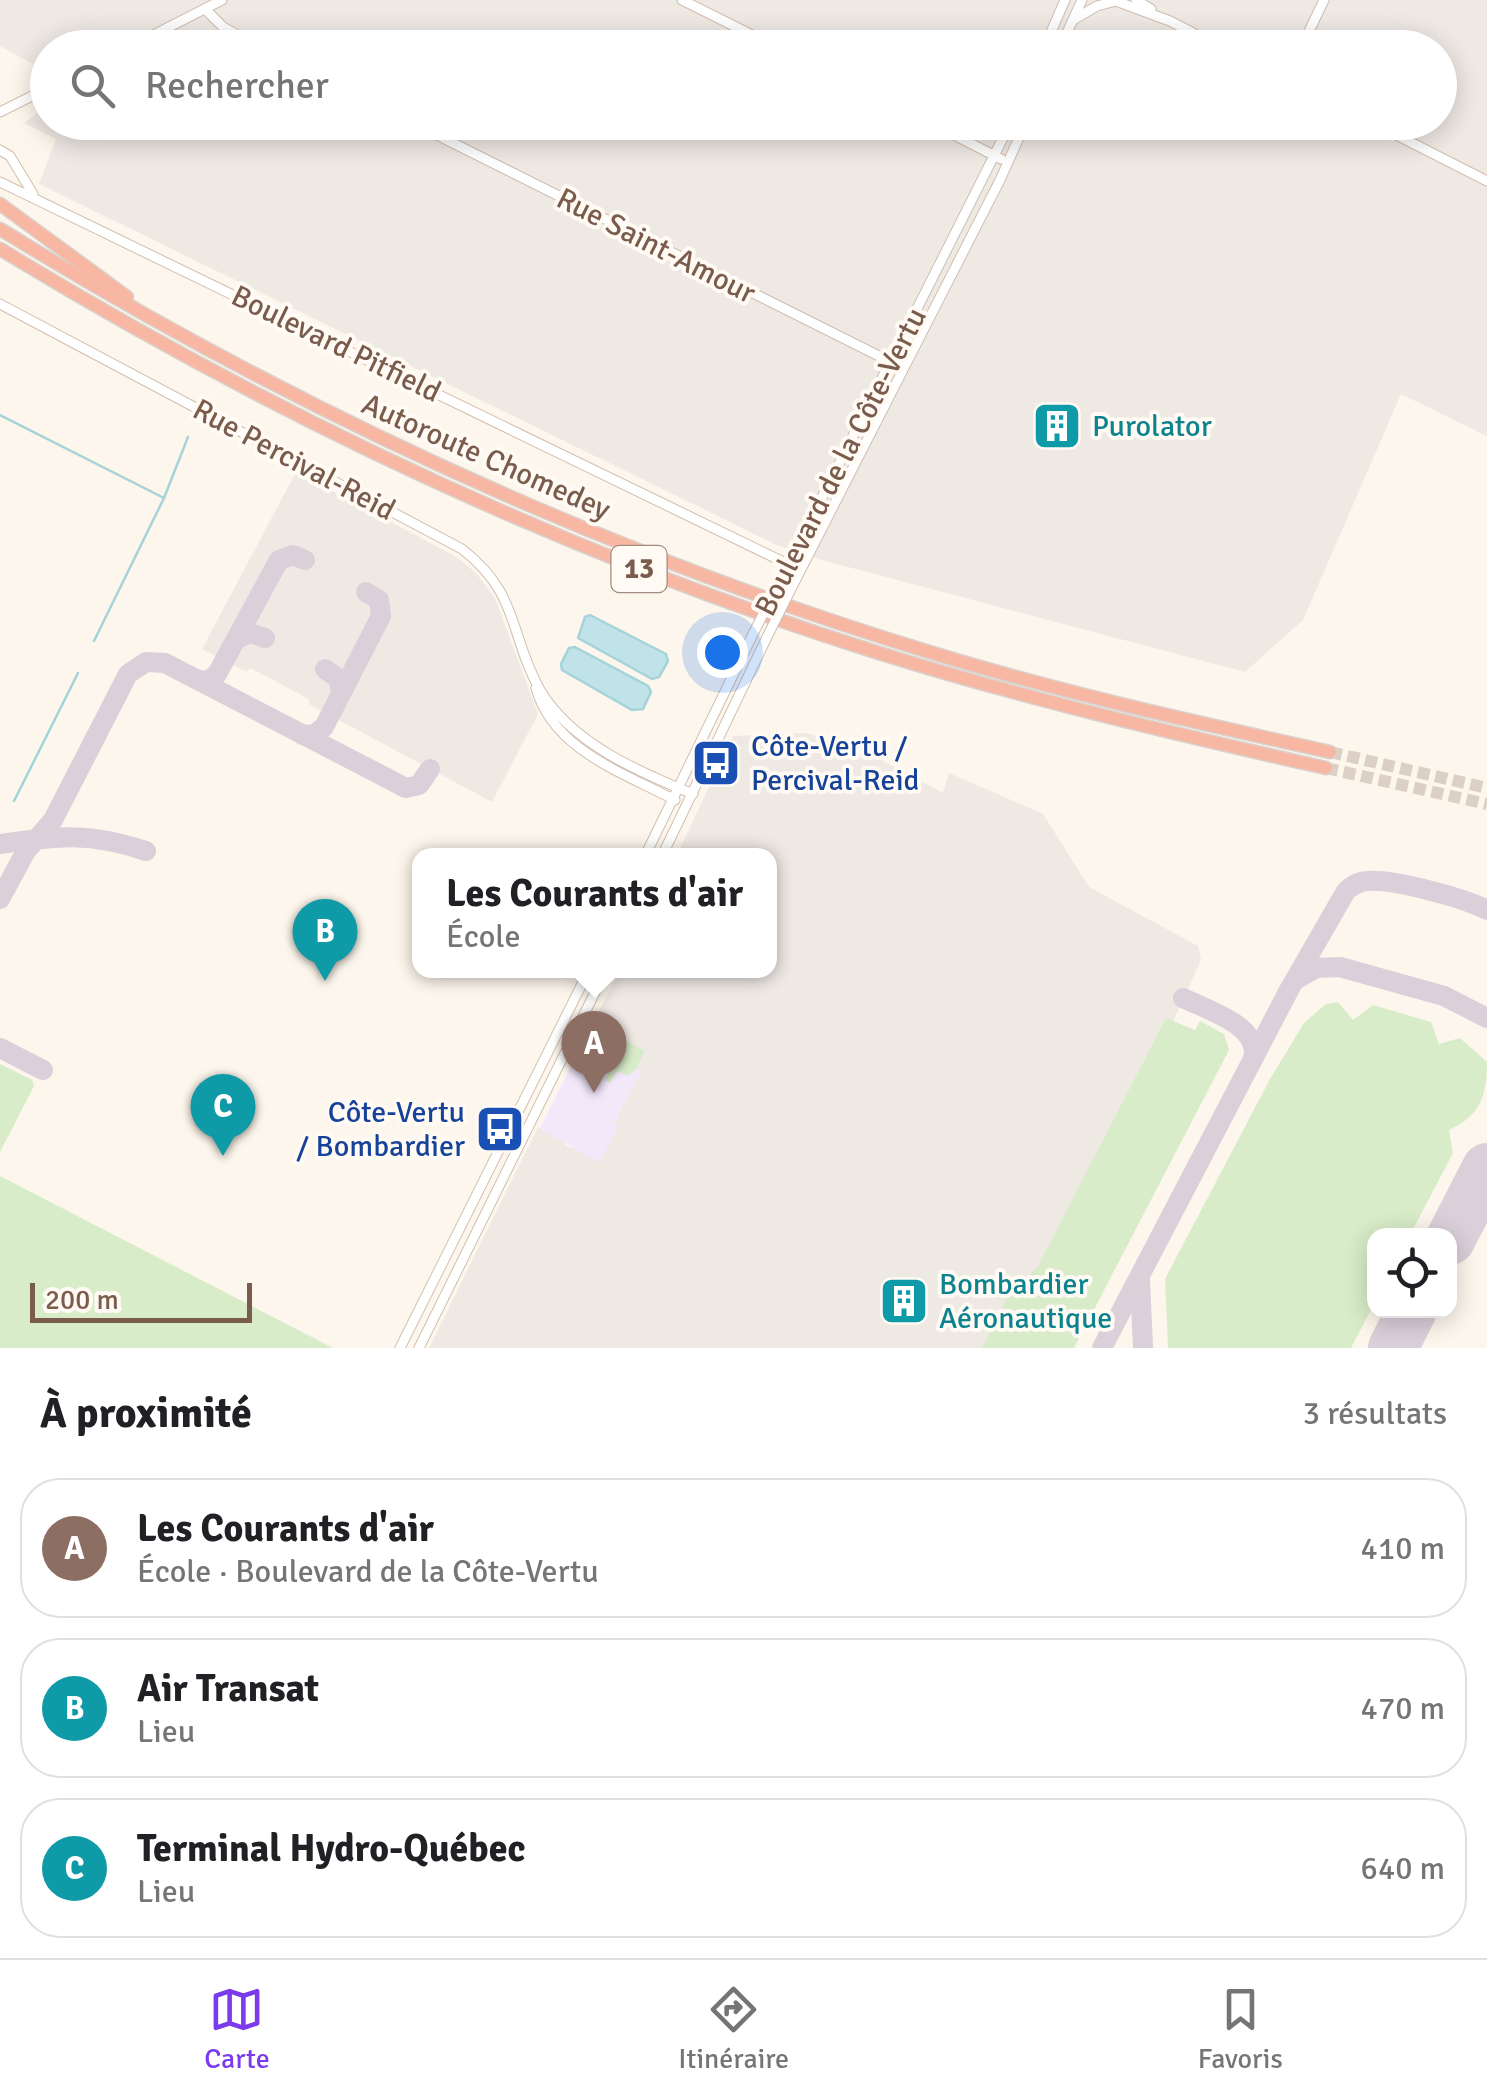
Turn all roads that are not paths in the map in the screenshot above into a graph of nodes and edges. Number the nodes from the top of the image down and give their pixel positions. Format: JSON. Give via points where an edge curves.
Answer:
{"nodes":[{"id":1,"x":222,"y":0,"type":"edge"},
{"id":2,"x":682,"y":0,"type":"edge"},
{"id":3,"x":1066,"y":0,"type":"edge"},
{"id":4,"x":1082,"y":0,"type":"edge"},
{"id":5,"x":1136,"y":0,"type":"edge"},
{"id":6,"x":1324,"y":0,"type":"edge"},
{"id":7,"x":1114,"y":1,"type":"edge"},
{"id":8,"x":205,"y":9,"type":"junction"},
{"id":9,"x":1072,"y":20,"type":"junction"},
{"id":10,"x":1170,"y":22,"type":"junction"},
{"id":11,"x":164,"y":30,"type":"edge"},
{"id":12,"x":228,"y":30,"type":"edge"},
{"id":13,"x":742,"y":30,"type":"edge"},
{"id":14,"x":1052,"y":30,"type":"edge"},
{"id":15,"x":1068,"y":30,"type":"edge"},
{"id":16,"x":1186,"y":30,"type":"edge"},
{"id":17,"x":1309,"y":30,"type":"edge"},
{"id":18,"x":30,"y":97,"type":"edge"},
{"id":19,"x":0,"y":112,"type":"edge"},
{"id":20,"x":446,"y":140,"type":"edge"},
{"id":21,"x":964,"y":140,"type":"edge"},
{"id":22,"x":1003,"y":140,"type":"edge"},
{"id":23,"x":1018,"y":140,"type":"edge"},
{"id":24,"x":1406,"y":140,"type":"edge"},
{"id":25,"x":0,"y":150,"type":"edge"},
{"id":26,"x":996,"y":156,"type":"junction"},
{"id":27,"x":1008,"y":162,"type":"junction"},
{"id":28,"x":1487,"y":181,"type":"edge"},
{"id":29,"x":0,"y":182,"type":"edge"},
{"id":30,"x":34,"y":196,"type":"junction"},
{"id":31,"x":0,"y":204,"type":"edge"},
{"id":32,"x":0,"y":230,"type":"edge"},
{"id":33,"x":0,"y":249,"type":"edge"},
{"id":34,"x":0,"y":304,"type":"edge"},
{"id":35,"x":175,"y":332,"type":"junction"},
{"id":36,"x":891,"y":363,"type":"junction"},
{"id":37,"x":903,"y":368,"type":"junction"},
{"id":38,"x":789,"y":565,"type":"junction"},
{"id":39,"x":800,"y":570,"type":"junction"},
{"id":40,"x":1330,"y":752,"type":"tunnel mouth"},
{"id":41,"x":1326,"y":768,"type":"tunnel mouth"},
{"id":42,"x":676,"y":793,"type":"junction"},
{"id":43,"x":693,"y":794,"type":"junction"},
{"id":44,"x":686,"y":806,"type":"junction"},
{"id":45,"x":648,"y":848,"type":"edge"},
{"id":46,"x":666,"y":848,"type":"edge"},
{"id":47,"x":584,"y":978,"type":"edge"},
{"id":48,"x":602,"y":978,"type":"edge"},
{"id":49,"x":400,"y":1348,"type":"edge"},
{"id":50,"x":418,"y":1348,"type":"edge"}],
"edges":[{"from":1,"to":8,"type":"street"},
{"from":2,"to":13,"type":"street"},
{"from":3,"to":14,"type":"street"},
{"from":4,"to":9,"type":"street"},
{"from":5,"to":10,"type":"street"},
{"from":6,"to":17,"type":"street"},
{"from":7,"to":9,"type":"street"},
{"from":7,"to":10,"type":"street"},
{"from":8,"to":11,"type":"street"},
{"from":8,"to":12,"type":"street"},
{"from":9,"to":15,"type":"street"},
{"from":10,"to":16,"type":"street"},
{"from":18,"to":19,"type":"street"},
{"from":20,"to":36,"type":"street","name":"Rue Saint-Amour"},
{"from":21,"to":26,"type":"street"},
{"from":22,"to":26,"type":"street","name":"Boulevard de la Côte-Vertu"},
{"from":23,"to":27,"type":"street","name":"Boulevard de la Côte-Vertu"},
{"from":24,"to":28,"type":"street"},
{"from":25,"to":30,"type":"street"},
{"from":26,"to":27,"type":"street"},
{"from":26,"to":36,"type":"street","name":"Boulevard de la Côte-Vertu"},
{"from":27,"to":37,"type":"street","name":"Boulevard de la Côte-Vertu"},
{"from":29,"to":30,"type":"street","name":"Boulevard Pitfield"},
{"from":30,"to":38,"type":"street","name":"Boulevard Pitfield"},
{"from":31,"to":35,"type":"highway"},
{"from":32,"to":35,"type":"highway","name":"Autoroute Chomedey","number":"13"},
{"from":33,"to":41,"type":"highway","name":"Autoroute Chomedey","number":"13","via":[[361,448],[652,574],[962,678]]},
{"from":34,"to":42,"type":"street","name":"Rue Percival-Reid","via":[[462,549],[503,593],[543,709],[568,740]]},
{"from":35,"to":40,"type":"highway","name":"Autoroute Chomedey","number":"13","via":[[447,470],[703,576],[1012,676]]},
{"from":36,"to":37,"type":"street","name":"Rue Saint-Amour"},
{"from":36,"to":38,"type":"street","name":"Boulevard de la Côte-Vertu"},
{"from":37,"to":39,"type":"street","name":"Boulevard de la Côte-Vertu"},
{"from":38,"to":39,"type":"street","name":"Boulevard Pitfield"},
{"from":38,"to":42,"type":"street","name":"Boulevard de la Côte-Vertu","bridge":true},
{"from":39,"to":43,"type":"street","name":"Boulevard de la Côte-Vertu","bridge":true},
{"from":42,"to":43,"type":"street","name":"Rue Percival-Reid"},
{"from":42,"to":44,"type":"street","name":"Rue Percival-Reid"},
{"from":42,"to":45,"type":"street","name":"Boulevard de la Côte-Vertu"},
{"from":43,"to":44,"type":"street","name":"Boulevard de la Côte-Vertu"},
{"from":44,"to":46,"type":"street","name":"Boulevard de la Côte-Vertu"},
{"from":47,"to":49,"type":"street"},
{"from":48,"to":50,"type":"street"}]}
